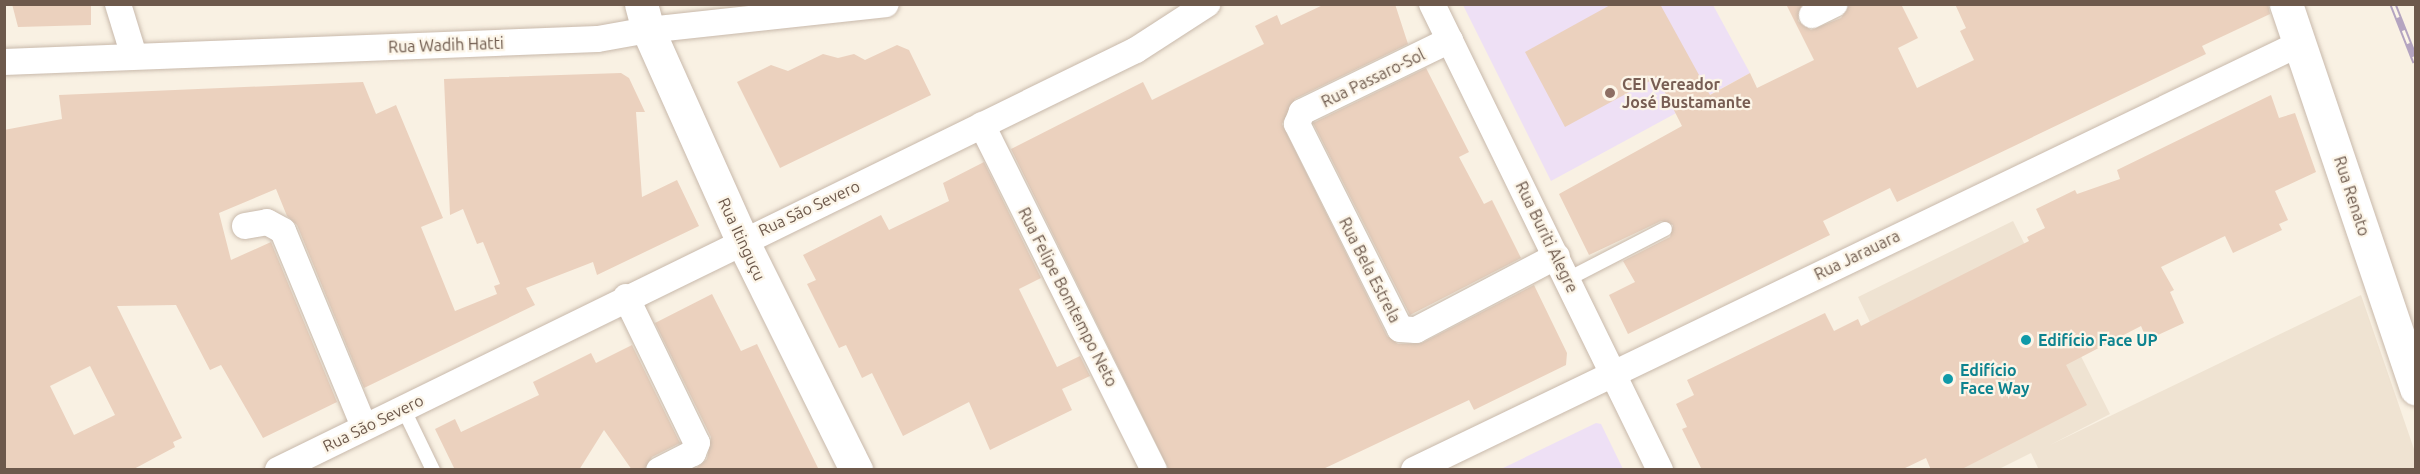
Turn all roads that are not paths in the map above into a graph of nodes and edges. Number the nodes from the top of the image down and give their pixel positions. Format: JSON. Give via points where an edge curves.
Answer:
{"nodes":[{"id":1,"x":118,"y":4,"type":"edge"},
{"id":2,"x":886,"y":4,"type":"edge"},
{"id":3,"x":1207,"y":4,"type":"edge"},
{"id":4,"x":1432,"y":4,"type":"edge"},
{"id":5,"x":2286,"y":4,"type":"edge"},
{"id":6,"x":644,"y":17,"type":"edge"},
{"id":7,"x":1450,"y":40,"type":"junction"},
{"id":8,"x":2301,"y":43,"type":"junction"},
{"id":9,"x":134,"y":56,"type":"junction"},
{"id":10,"x":4,"y":62,"type":"edge"},
{"id":11,"x":1297,"y":117,"type":"joint"},
{"id":12,"x":982,"y":125,"type":"junction"},
{"id":13,"x":245,"y":226,"type":"dead end"},
{"id":14,"x":1665,"y":229,"type":"dead end"},
{"id":15,"x":742,"y":240,"type":"junction"},
{"id":16,"x":1557,"y":256,"type":"junction"},
{"id":17,"x":1568,"y":279,"type":"junction"},
{"id":18,"x":626,"y":297,"type":"junction"},
{"id":19,"x":1612,"y":371,"type":"junction"},
{"id":20,"x":2415,"y":389,"type":"edge"},
{"id":21,"x":403,"y":408,"type":"junction"},
{"id":22,"x":364,"y":427,"type":"junction"},
{"id":23,"x":278,"y":470,"type":"edge"},
{"id":24,"x":433,"y":470,"type":"edge"},
{"id":25,"x":659,"y":470,"type":"edge"},
{"id":26,"x":856,"y":470,"type":"edge"},
{"id":27,"x":1154,"y":470,"type":"edge"},
{"id":28,"x":1414,"y":470,"type":"edge"},
{"id":29,"x":1660,"y":470,"type":"edge"}],
"edges":[{"from":1,"to":9,"type":"street"},
{"from":2,"to":6,"type":"street","name":"Rua Wadih Hatti"},
{"from":3,"to":12,"type":"street","name":"Rua São Severo","via":[[1136,50]]},
{"from":4,"to":7,"type":"street","name":"Rua Buriti Alegre"},
{"from":5,"to":8,"type":"main road","name":"Rua Renato"},
{"from":6,"to":9,"type":"street","name":"Rua Wadih Hatti","via":[[598,39]]},
{"from":6,"to":15,"type":"main road","name":"Rua Itinguçu"},
{"from":7,"to":11,"type":"street","name":"Rua Passaro-Sol","via":[[1302,111]]},
{"from":7,"to":16,"type":"street","name":"Rua Buriti Alegre"},
{"from":8,"to":19,"type":"street","name":"Rua Jarauara"},
{"from":8,"to":20,"type":"main road","name":"Rua Renato"},
{"from":9,"to":10,"type":"street","name":"Rua Wadih Hatti"},
{"from":11,"to":16,"type":"street","name":"Rua Bela Estrela","via":[[1400,329],[1416,330]]},
{"from":12,"to":15,"type":"street","name":"Rua São Severo"},
{"from":12,"to":27,"type":"street","name":"Rua Felipe Bomtempo Neto"},
{"from":13,"to":22,"type":"street","via":[[267,222],[283,231]]},
{"from":14,"to":17,"type":"lane"},
{"from":15,"to":18,"type":"street","name":"Rua São Severo"},
{"from":15,"to":26,"type":"main road","name":"Rua Itinguçu"},
{"from":16,"to":17,"type":"street","name":"Rua Buriti Alegre"},
{"from":17,"to":19,"type":"street","name":"Rua Buriti Alegre"},
{"from":18,"to":21,"type":"street","name":"Rua São Severo"},
{"from":18,"to":25,"type":"street","via":[[697,443],[693,453]]},
{"from":19,"to":28,"type":"street","name":"Rua Jarauara"},
{"from":19,"to":29,"type":"street","name":"Rua Buriti Alegre"},
{"from":21,"to":22,"type":"street","name":"Rua São Severo"},
{"from":21,"to":24,"type":"lane"},
{"from":22,"to":23,"type":"street","name":"Rua São Severo"}]}
